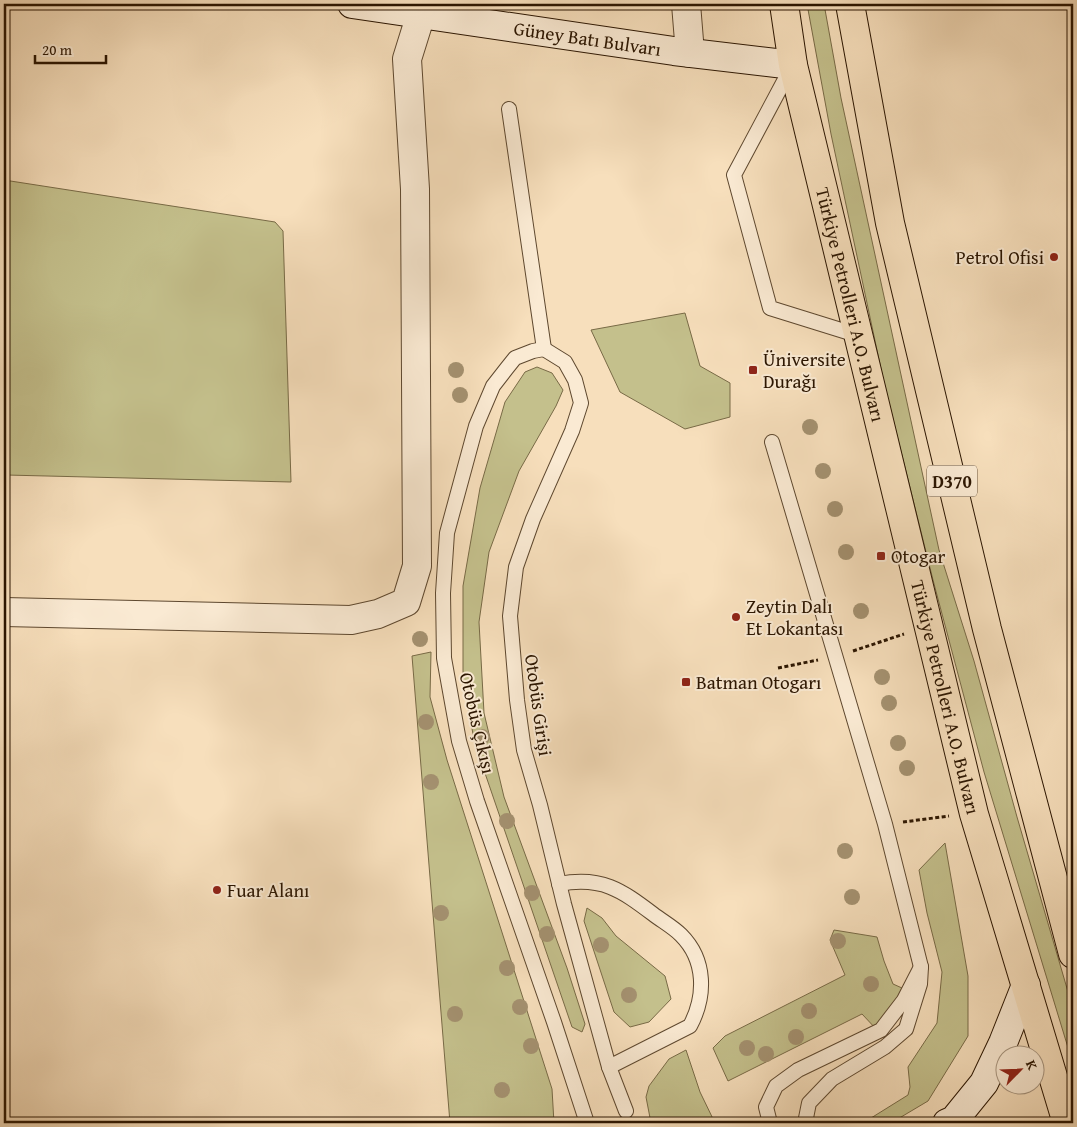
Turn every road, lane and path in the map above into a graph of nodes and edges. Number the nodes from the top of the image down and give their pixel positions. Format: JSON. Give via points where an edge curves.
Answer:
{"nodes":[{"id":1,"x":352,"y":4,"type":"edge"},
{"id":2,"x":686,"y":4,"type":"edge"},
{"id":3,"x":784,"y":4,"type":"edge"},
{"id":4,"x":850,"y":4,"type":"edge"},
{"id":5,"x":421,"y":14,"type":"junction"},
{"id":6,"x":682,"y":52,"type":"junction"},
{"id":7,"x":793,"y":66,"type":"junction"},
{"id":8,"x":509,"y":109,"type":"dead end"},
{"id":9,"x":860,"y":336,"type":"junction"},
{"id":10,"x":544,"y":349,"type":"junction"},
{"id":11,"x":772,"y":442,"type":"dead end"},
{"id":12,"x":4,"y":612,"type":"edge"},
{"id":13,"x":974,"y":814,"type":"junction"},
{"id":14,"x":885,"y":824,"type":"junction"},
{"id":15,"x":559,"y":884,"type":"junction"},
{"id":16,"x":1073,"y":954,"type":"edge"},
{"id":17,"x":921,"y":967,"type":"junction"},
{"id":18,"x":1026,"y":985,"type":"junction"},
{"id":19,"x":610,"y":1066,"type":"junction"},
{"id":20,"x":626,"y":1110,"type":"dead end"},
{"id":21,"x":587,"y":1123,"type":"edge"},
{"id":22,"x":770,"y":1123,"type":"edge"},
{"id":23,"x":806,"y":1123,"type":"edge"},
{"id":24,"x":946,"y":1123,"type":"edge"},
{"id":25,"x":1067,"y":1123,"type":"edge"}],
"edges":[{"from":1,"to":5,"type":"street","name":"Güney Batı Bulvarı"},
{"from":2,"to":6,"type":"street"},
{"from":3,"to":7,"type":"highway","name":"Türkiye Petrolleri A.O. Bulvarı","number":"D370"},
{"from":4,"to":16,"type":"highway","number":"D370","via":[[892,233],[989,638]]},
{"from":5,"to":6,"type":"street","name":"Güney Batı Bulvarı"},
{"from":5,"to":12,"type":"street","via":[[407,59],[415,189],[417,566],[406,602],[378,614],[351,620]]},
{"from":6,"to":7,"type":"street","name":"Güney Batı Bulvarı"},
{"from":7,"to":9,"type":"highway","name":"Türkiye Petrolleri A.O. Bulvarı","number":"D370"},
{"from":7,"to":9,"type":"lane","via":[[734,175],[770,308]]},
{"from":8,"to":10,"type":"lane"},
{"from":9,"to":13,"type":"highway","name":"Türkiye Petrolleri A.O. Bulvarı","number":"D370"},
{"from":10,"to":15,"type":"lane","name":"Otobüs Girişi","via":[[565,362],[582,403],[516,567],[510,616],[524,750]]},
{"from":10,"to":21,"type":"lane","name":"Otobüs Çıkışı","via":[[515,358],[493,386],[476,426],[447,533],[444,658],[464,758]]},
{"from":11,"to":14,"type":"lane"},
{"from":13,"to":14,"type":"path"},
{"from":13,"to":18,"type":"highway","name":"Türkiye Petrolleri A.O. Bulvarı","number":"D370"},
{"from":14,"to":17,"type":"lane"},
{"from":15,"to":19,"type":"lane","name":"Otobüs Girişi"},
{"from":15,"to":19,"type":"lane","via":[[597,883],[626,894],[680,935],[690,946],[701,974],[700,1002],[690,1026]]},
{"from":17,"to":22,"type":"lane","via":[[904,1000],[881,1030],[798,1070],[776,1086],[766,1106]]},
{"from":17,"to":23,"type":"lane","via":[[920,984],[906,1029],[885,1047],[832,1079],[809,1103]]},
{"from":18,"to":24,"type":"street","via":[[984,1083],[954,1120]]},
{"from":18,"to":25,"type":"highway","name":"Türkiye Petrolleri A.O. Bulvarı","number":"D370"},
{"from":19,"to":20,"type":"lane","name":"Otobüs Girişi"}]}
